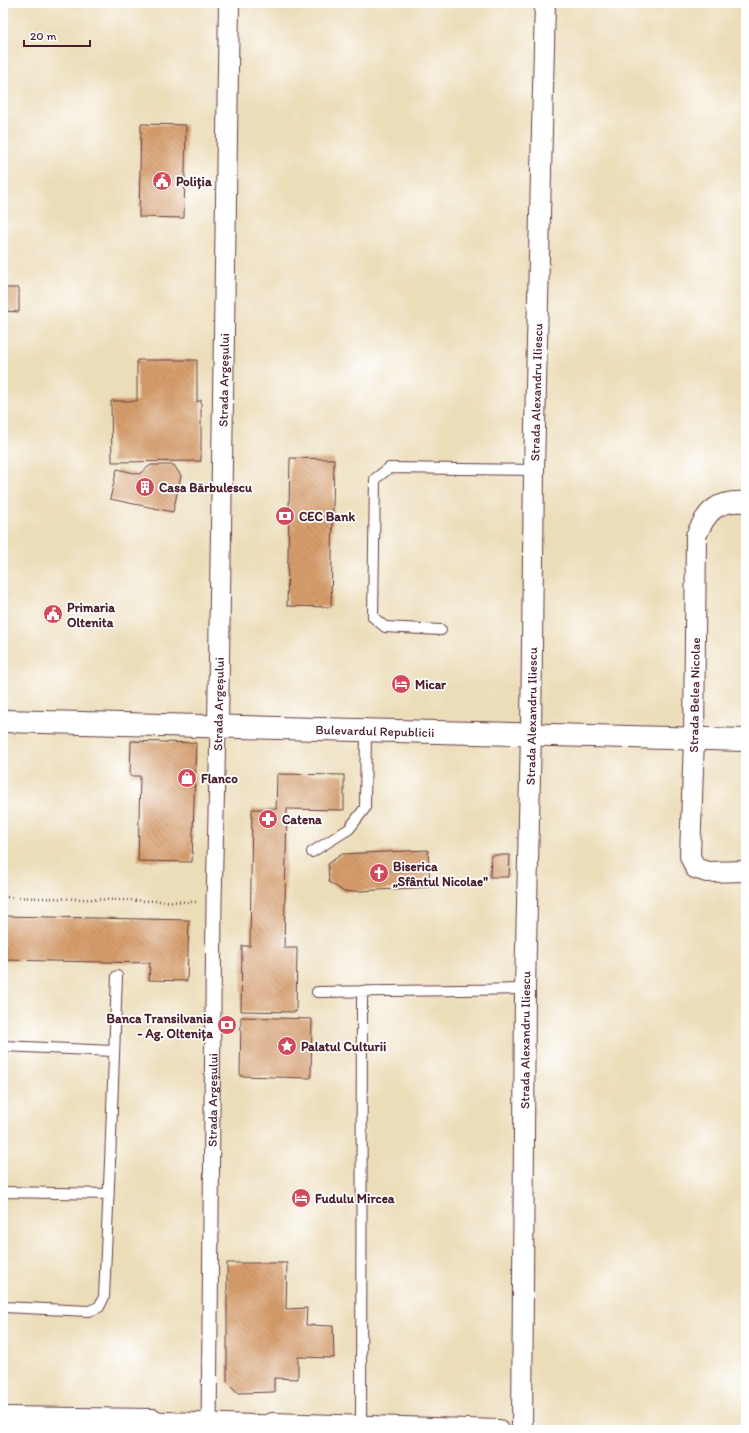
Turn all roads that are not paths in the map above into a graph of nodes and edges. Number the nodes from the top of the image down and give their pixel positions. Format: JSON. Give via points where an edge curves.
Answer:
{"nodes":[{"id":1,"x":229,"y":3,"type":"edge"},
{"id":2,"x":544,"y":3,"type":"edge"},
{"id":3,"x":534,"y":470,"type":"junction"},
{"id":4,"x":746,"y":502,"type":"edge"},
{"id":5,"x":441,"y":630,"type":"dead end"},
{"id":6,"x":3,"y":721,"type":"edge"},
{"id":7,"x":218,"y":726,"type":"junction"},
{"id":8,"x":366,"y":730,"type":"junction"},
{"id":9,"x":531,"y":734,"type":"junction"},
{"id":10,"x":694,"y":738,"type":"junction"},
{"id":11,"x":746,"y":740,"type":"edge"},
{"id":12,"x":312,"y":852,"type":"dead end"},
{"id":13,"x":746,"y":871,"type":"edge"},
{"id":14,"x":117,"y":976,"type":"dead end"},
{"id":15,"x":525,"y":989,"type":"junction"},
{"id":16,"x":362,"y":991,"type":"junction"},
{"id":17,"x":317,"y":992,"type":"dead end"},
{"id":18,"x":3,"y":1046,"type":"edge"},
{"id":19,"x":113,"y":1051,"type":"junction"},
{"id":20,"x":3,"y":1192,"type":"edge"},
{"id":21,"x":109,"y":1194,"type":"junction"},
{"id":22,"x":3,"y":1307,"type":"edge"},
{"id":23,"x":3,"y":1417,"type":"edge"},
{"id":24,"x":153,"y":1419,"type":"joint"},
{"id":25,"x":272,"y":1424,"type":"joint"},
{"id":26,"x":209,"y":1426,"type":"edge"},
{"id":27,"x":361,"y":1426,"type":"junction"},
{"id":28,"x":499,"y":1430,"type":"edge"},
{"id":29,"x":522,"y":1430,"type":"edge"}],
"edges":[{"from":1,"to":7,"type":"street","name":"Strada Argeșului"},
{"from":2,"to":3,"type":"street","name":"Strada Alexandru Iliescu"},
{"from":3,"to":5,"type":"lane","via":[[389,468],[375,479],[373,617],[385,628]]},
{"from":3,"to":9,"type":"street","name":"Strada Alexandru Iliescu"},
{"from":4,"to":10,"type":"street","name":"Strada Belea Nicolae","via":[[732,501],[716,507],[703,520],[696,536]]},
{"from":6,"to":7,"type":"street","name":"Bulevardul Republicii"},
{"from":7,"to":8,"type":"street","name":"Bulevardul Republicii"},
{"from":7,"to":26,"type":"street","name":"Strada Argeșului"},
{"from":8,"to":9,"type":"street","name":"Bulevardul Republicii"},
{"from":8,"to":12,"type":"lane","via":[[365,808],[350,829]]},
{"from":9,"to":10,"type":"street","name":"Bulevardul Republicii"},
{"from":9,"to":15,"type":"street","name":"Strada Alexandru Iliescu"},
{"from":10,"to":11,"type":"street","name":"Bulevardul Republicii"},
{"from":10,"to":13,"type":"street","name":"Strada Belea Nicolae","via":[[690,856],[695,868],[707,872]]},
{"from":14,"to":19,"type":"lane"},
{"from":15,"to":16,"type":"lane"},
{"from":15,"to":29,"type":"street","name":"Strada Alexandru Iliescu"},
{"from":16,"to":17,"type":"lane"},
{"from":16,"to":27,"type":"lane"},
{"from":18,"to":19,"type":"lane"},
{"from":19,"to":21,"type":"lane"},
{"from":20,"to":21,"type":"lane"},
{"from":21,"to":22,"type":"lane","via":[[104,1297],[99,1307],[89,1311]]},
{"from":23,"to":24,"type":"street"},
{"from":24,"to":26,"type":"street"},
{"from":25,"to":26,"type":"street"},
{"from":25,"to":27,"type":"street"},
{"from":27,"to":28,"type":"street"}]}
